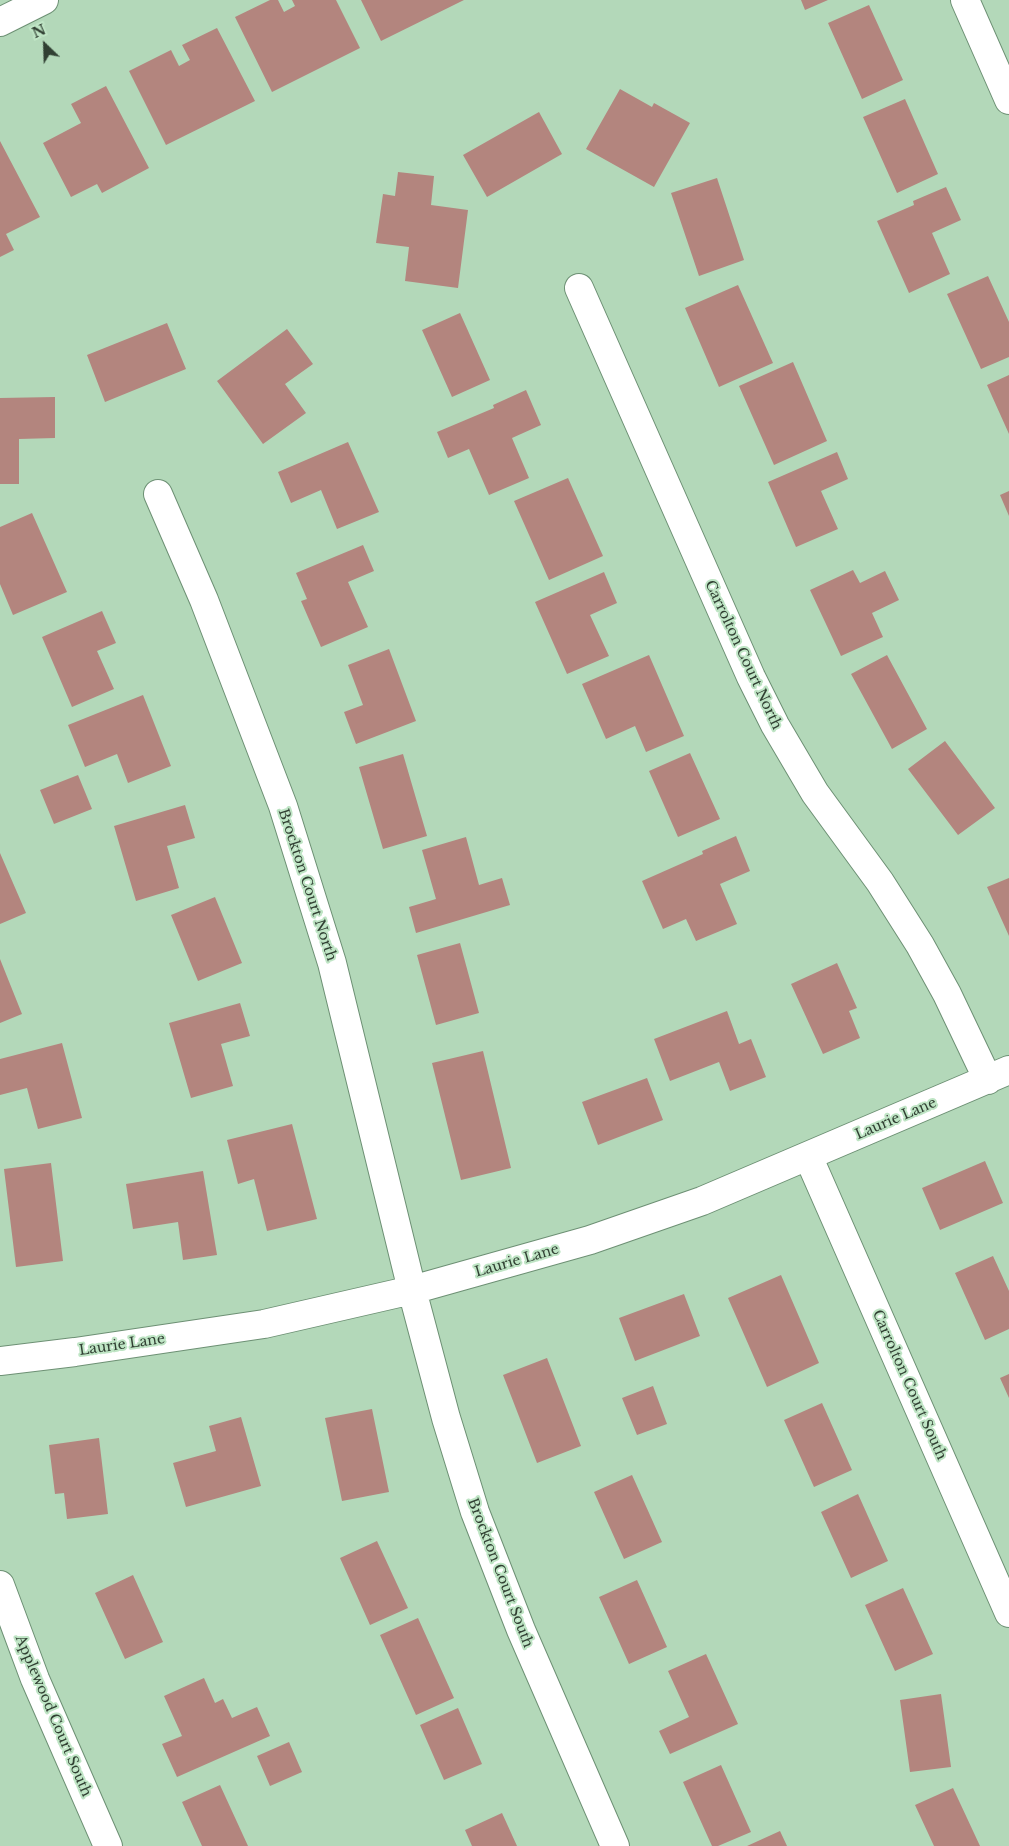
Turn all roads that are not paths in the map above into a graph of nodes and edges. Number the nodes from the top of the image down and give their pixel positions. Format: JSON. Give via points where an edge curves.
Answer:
{"nodes":[{"id":1,"x":44,"y":0,"type":"edge"},
{"id":2,"x":965,"y":0,"type":"edge"},
{"id":3,"x":0,"y":22,"type":"edge"},
{"id":4,"x":1009,"y":100,"type":"edge"},
{"id":5,"x":579,"y":288,"type":"dead end"},
{"id":6,"x":158,"y":494,"type":"dead end"},
{"id":7,"x":998,"y":1075,"type":"edge"},
{"id":8,"x":808,"y":1156,"type":"junction"},
{"id":9,"x":412,"y":1290,"type":"junction"},
{"id":10,"x":0,"y":1361,"type":"edge"},
{"id":11,"x":0,"y":1585,"type":"edge"},
{"id":12,"x":1009,"y":1613,"type":"edge"},
{"id":13,"x":108,"y":1846,"type":"edge"},
{"id":14,"x":615,"y":1846,"type":"edge"}],
"edges":[{"from":1,"to":3,"type":"street"},
{"from":2,"to":4,"type":"street"},
{"from":5,"to":7,"type":"street","name":"Carrolton Court North","via":[[775,725],[815,793],[880,882]]},
{"from":6,"to":9,"type":"street","name":"Brockton Court North","via":[[204,600],[286,816],[332,963]]},
{"from":7,"to":8,"type":"street","name":"Laurie Lane"},
{"from":8,"to":9,"type":"street","name":"Laurie Lane","via":[[702,1201],[590,1240]]},
{"from":8,"to":12,"type":"street","name":"Carrolton Court South"},
{"from":9,"to":10,"type":"street","name":"Laurie Lane","via":[[264,1324]]},
{"from":9,"to":14,"type":"street","name":"Brockton Court South","via":[[457,1458],[487,1544]]},
{"from":11,"to":13,"type":"street","name":"Applewood Court South","via":[[35,1679]]}]}
